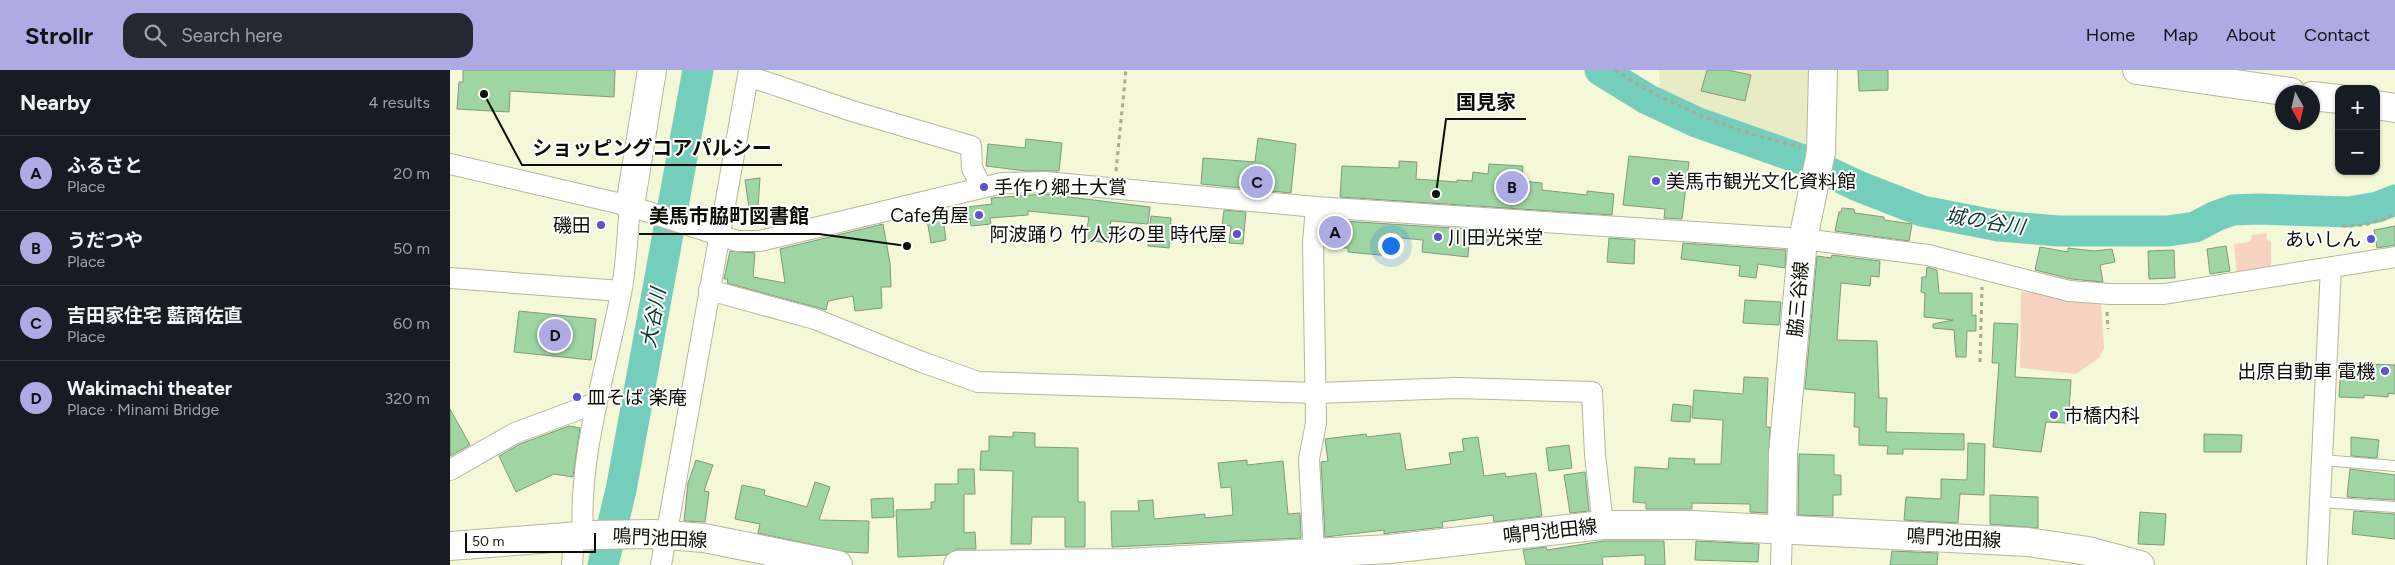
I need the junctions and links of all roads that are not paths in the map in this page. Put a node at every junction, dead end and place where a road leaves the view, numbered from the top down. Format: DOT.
graph roads {
  1 [pos="652,70"];
  2 [pos="1823,70"];
  3 [pos="2137,70"];
  4 [pos="748,73"];
  5 [pos="2275,90"];
  6 [pos="2320,97"];
  7 [pos="2335,99"];
  8 [pos="2380,106"];
  9 [pos="2395,108"];
  10 [pos="450,164"];
  11 [pos="982,188"];
  12 [pos="1316,207"];
  13 [pos="636,208"];
  14 [pos="716,234"];
  15 [pos="1803,239"];
  16 [pos="2395,257"];
  17 [pos="2331,266"];
  18 [pos="450,278"];
  19 [pos="709,290"];
  20 [pos="622,291"];
  21 [pos="1316,393"];
  22 [pos="596,403"];
  23 [pos="2322,460"];
  24 [pos="2395,466"];
  25 [pos="450,470"];
  26 [pos="2320,502"];
  27 [pos="2395,507"];
  28 [pos="1603,525"];
  29 [pos="1782,529"];
  30 [pos="659,534"];
  31 [pos="583,536"];
  32 [pos="450,546"];
  33 [pos="1314,553"];
  34 [pos="1126,564"];
  35 [pos="572,565"];
  36 [pos="661,565"];
  37 [pos="838,565"];
  38 [pos="958,565"];
  39 [pos="1781,565"];
  40 [pos="2140,565"];
  41 [pos="2317,565"];
  1 -- 13 [label="main road"];
  2 -- 15 [label="main road, 脇三谷線"];
  3 -- 5 [label="main road"];
  4 -- 11 [label="street"];
  4 -- 14 [label="street"];
  6 -- 7 [label="main road"];
  8 -- 9 [label="main road"];
  10 -- 13 [label="street"];
  11 -- 12 [label="street"];
  11 -- 14 [label="street"];
  12 -- 15 [label="street"];
  12 -- 21 [label="street"];
  13 -- 14 [label="street"];
  13 -- 20 [label="street"];
  14 -- 19 [label="street"];
  15 -- 17 [label="street"];
  15 -- 29 [label="main road, 脇三谷線"];
  16 -- 17 [label="street"];
  17 -- 23 [label="street"];
  18 -- 20 [label="street"];
  19 -- 21 [label="street"];
  19 -- 30 [label="street"];
  20 -- 22 [label="street"];
  21 -- 28 [label="street"];
  21 -- 33 [label="street"];
  22 -- 25 [label="street"];
  22 -- 31 [label="street"];
  23 -- 24 [label="lane"];
  23 -- 26 [label="street"];
  26 -- 27 [label="lane"];
  26 -- 41 [label="street"];
  28 -- 29 [label="main road, 鳴門池田線"];
  28 -- 33 [label="main road, 鳴門池田線"];
  29 -- 39 [label="street"];
  29 -- 40 [label="main road, 鳴門池田線"];
  30 -- 31 [label="main road, 鳴門池田線"];
  30 -- 36 [label="street"];
  30 -- 37 [label="main road, 鳴門池田線"];
  31 -- 32 [label="main road, 鳴門池田線"];
  31 -- 35 [label="street"];
  33 -- 34 [label="main road, 鳴門池田線"];
  34 -- 38 [label="main road, 鳴門池田線"];
}
